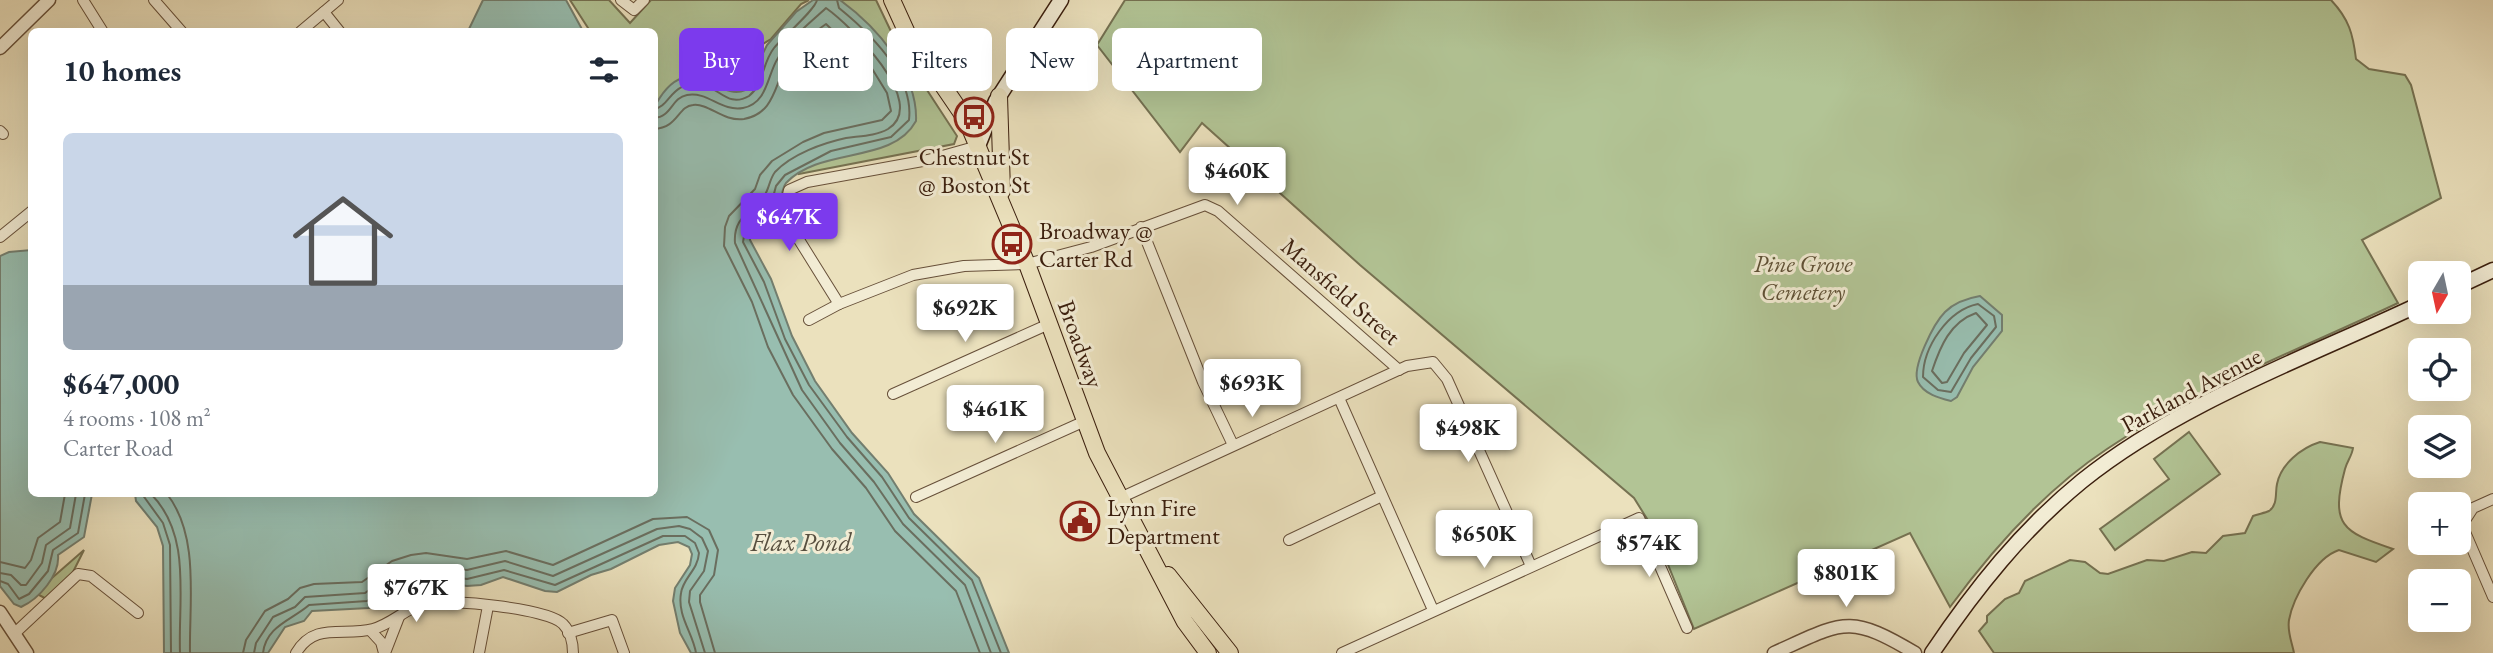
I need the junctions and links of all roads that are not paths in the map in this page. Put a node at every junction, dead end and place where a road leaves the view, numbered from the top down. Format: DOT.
graph roads {
  1 [pos="49,0"];
  2 [pos="83,0"];
  3 [pos="154,0"];
  4 [pos="338,0"];
  5 [pos="621,0"];
  6 [pos="644,0"];
  7 [pos="892,0"];
  8 [pos="1060,0"];
  9 [pos="324,12"];
  10 [pos="100,28"];
  11 [pos="178,28"];
  12 [pos="305,28"];
  13 [pos="337,28"];
  14 [pos="0,48"];
  15 [pos="999,96"];
  16 [pos="978,146"];
  17 [pos="1003,208"];
  18 [pos="28,214"];
  19 [pos="1142,226"];
  20 [pos="0,237"];
  21 [pos="1027,264"];
  22 [pos="2493,270"];
  23 [pos="2471,280"];
  24 [pos="839,304"];
  25 [pos="2408,310"];
  26 [pos="810,320"];
  27 [pos="1049,324"];
  28 [pos="1399,370"];
  29 [pos="893,394"];
  30 [pos="1339,398"];
  31 [pos="1085,421"];
  32 [pos="1233,445"];
  33 [pos="1382,496"];
  34 [pos="916,497"];
  35 [pos="1120,498"];
  36 [pos="2493,499"];
  37 [pos="1289,540"];
  38 [pos="1150,555"];
  39 [pos="1531,565"];
  40 [pos="2493,597"];
  41 [pos="488,606"];
  42 [pos="1433,610"];
  43 [pos="0,612"];
  44 [pos="138,613"];
  45 [pos="399,617"];
  46 [pos="1687,628"];
  47 [pos="370,630"];
  48 [pos="15,633"];
  49 [pos="568,633"];
  50 [pos="27,653"];
  51 [pos="296,653"];
  52 [pos="384,653"];
  53 [pos="479,653"];
  54 [pos="573,653"];
  55 [pos="624,653"];
  56 [pos="1208,653"];
  57 [pos="1230,653"];
  58 [pos="1342,653"];
  59 [pos="1774,653"];
  60 [pos="1915,653"];
  61 [pos="1932,653"];
  1 -- 14 [label="street"];
  2 -- 10 [label="street"];
  3 -- 11 [label="street"];
  4 -- 9 [label="street"];
  5 -- 6 [label="street"];
  7 -- 16 [label="main road, Broadway"];
  8 -- 15 [label="main road"];
  9 -- 12 [label="street"];
  9 -- 13 [label="street"];
  15 -- 16 [label="main road"];
  15 -- 17 [label="main road"];
  16 -- 17 [label="main road, Broadway"];
  16 -- 24 [label="street"];
  17 -- 21 [label="main road, Broadway"];
  18 -- 20 [label="street"];
  19 -- 21 [label="street, Mansfield Street"];
  19 -- 28 [label="street, Mansfield Street"];
  19 -- 32 [label="street"];
  21 -- 24 [label="street, Mansfield Street"];
  21 -- 27 [label="main road, Broadway"];
  22 -- 23 [label="main road"];
  24 -- 26 [label="street, Mansfield Street"];
  25 -- 61 [label="main road, Parkland Avenue"];
  27 -- 29 [label="street"];
  27 -- 31 [label="main road, Broadway"];
  28 -- 30 [label="street"];
  28 -- 39 [label="street"];
  30 -- 32 [label="street"];
  30 -- 33 [label="street"];
  31 -- 34 [label="street"];
  31 -- 35 [label="main road, Broadway"];
  32 -- 35 [label="street"];
  33 -- 37 [label="street"];
  33 -- 42 [label="street"];
  35 -- 38 [label="main road, Broadway"];
  36 -- 40 [label="street"];
  38 -- 56 [label="main road, Broadway"];
  38 -- 57 [label="main road, Broadway"];
  39 -- 42 [label="street"];
  39 -- 46 [label="street"];
  41 -- 45 [label="street"];
  41 -- 49 [label="street"];
  41 -- 53 [label="street"];
  42 -- 58 [label="street"];
  43 -- 48 [label="street"];
  44 -- 48 [label="street"];
  45 -- 47 [label="street"];
  45 -- 52 [label="street"];
  47 -- 51 [label="street"];
  47 -- 52 [label="street"];
  48 -- 50 [label="street"];
  49 -- 54 [label="street"];
  49 -- 55 [label="street"];
  59 -- 60 [label="street"];
}
